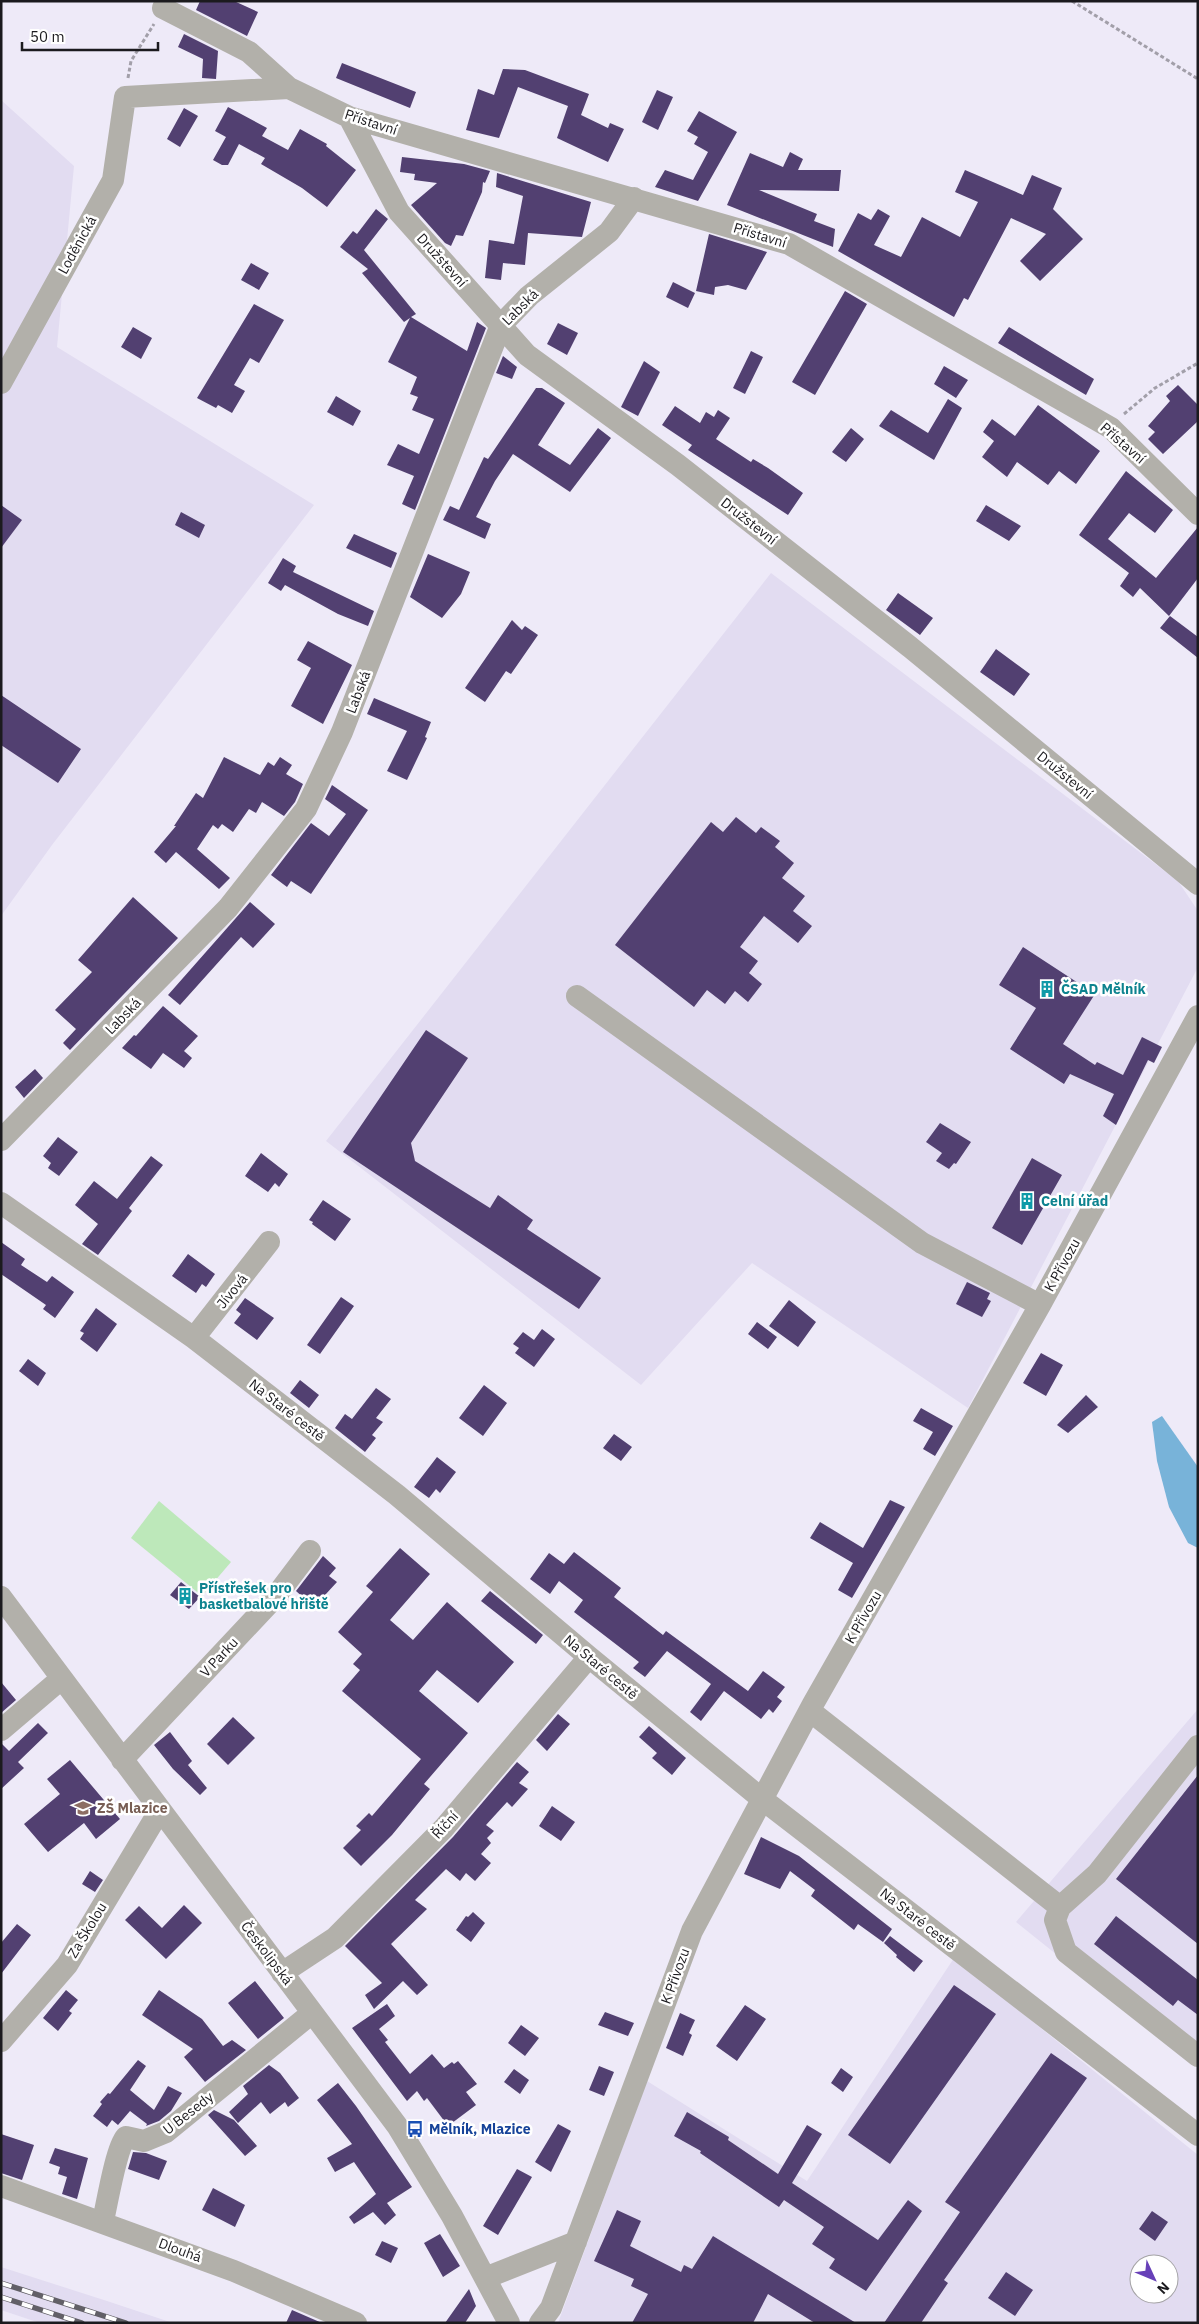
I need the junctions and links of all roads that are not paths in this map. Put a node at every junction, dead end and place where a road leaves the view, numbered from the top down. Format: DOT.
graph roads {
  1 [pos="162,8"];
  2 [pos="290,88"];
  3 [pos="125,97"];
  4 [pos="349,117"];
  5 [pos="634,198"];
  6 [pos="501,325"];
  7 [pos="1,383"];
  8 [pos="1198,514"];
  9 [pos="1198,884"];
  10 [pos="577,996"];
  11 [pos="1198,1016"];
  12 [pos="1,1140"];
  13 [pos="1,1203"];
  14 [pos="269,1242"];
  15 [pos="1040,1306"];
  16 [pos="194,1338"];
  17 [pos="310,1551"];
  18 [pos="1,1597"];
  19 [pos="589,1658"];
  20 [pos="61,1679"];
  21 [pos="810,1711"];
  22 [pos="1,1730"];
  23 [pos="1198,1746"];
  24 [pos="122,1760"];
  25 [pos="762,1799"];
  26 [pos="160,1810"];
  27 [pos="1060,1907"];
  28 [pos="282,1973"];
  29 [pos="312,2013"];
  30 [pos="1,2041"];
  31 [pos="1198,2056"];
  32 [pos="1198,2135"];
  33 [pos="1,2186"];
  34 [pos="103,2221"];
  35 [pos="576,2242"];
  36 [pos="485,2278"];
  37 [pos="356,2323"];
  38 [pos="509,2323"];
  39 [pos="540,2323"];
  1 -- 2 [label="street, Přístavní"];
  2 -- 3 [label="street, Přístavní"];
  2 -- 4 [label="street, Přístavní"];
  3 -- 7 [label="street, Loděnická"];
  4 -- 5 [label="street, Přístavní"];
  4 -- 6 [label="street, Družstevní"];
  5 -- 6 [label="street, Labská"];
  5 -- 8 [label="street, Přístavní"];
  6 -- 9 [label="street, Družstevní"];
  6 -- 12 [label="street, Labská"];
  10 -- 15 [label="street"];
  11 -- 15 [label="street, K Přívozu"];
  13 -- 16 [label="street, Na Staré cestě"];
  14 -- 16 [label="street, Jívová"];
  15 -- 21 [label="street, K Přívozu"];
  16 -- 19 [label="street, Na Staré cestě"];
  17 -- 24 [label="street, V Parku"];
  18 -- 20 [label="street, Českolipská"];
  19 -- 25 [label="street, Na Staré cestě"];
  19 -- 28 [label="street, Říční"];
  20 -- 22 [label="street"];
  20 -- 24 [label="street, Českolipská"];
  21 -- 25 [label="street, K Přívozu"];
  21 -- 27 [label="street"];
  23 -- 27 [label="street"];
  24 -- 26 [label="street, Českolipská"];
  25 -- 32 [label="street, Na Staré cestě"];
  25 -- 35 [label="street, K Přívozu"];
  26 -- 28 [label="street, Českolipská"];
  26 -- 30 [label="street, Za Školou"];
  27 -- 31 [label="street"];
  28 -- 29 [label="street, Českolipská"];
  29 -- 34 [label="street, U Besedy"];
  29 -- 36 [label="street, Českolipská"];
  33 -- 34 [label="street, Dlouhá"];
  34 -- 37 [label="street, Dlouhá"];
  35 -- 36 [label="street"];
  35 -- 39 [label="street, K Přívozu"];
  36 -- 38 [label="street, Českolipská"];
}
